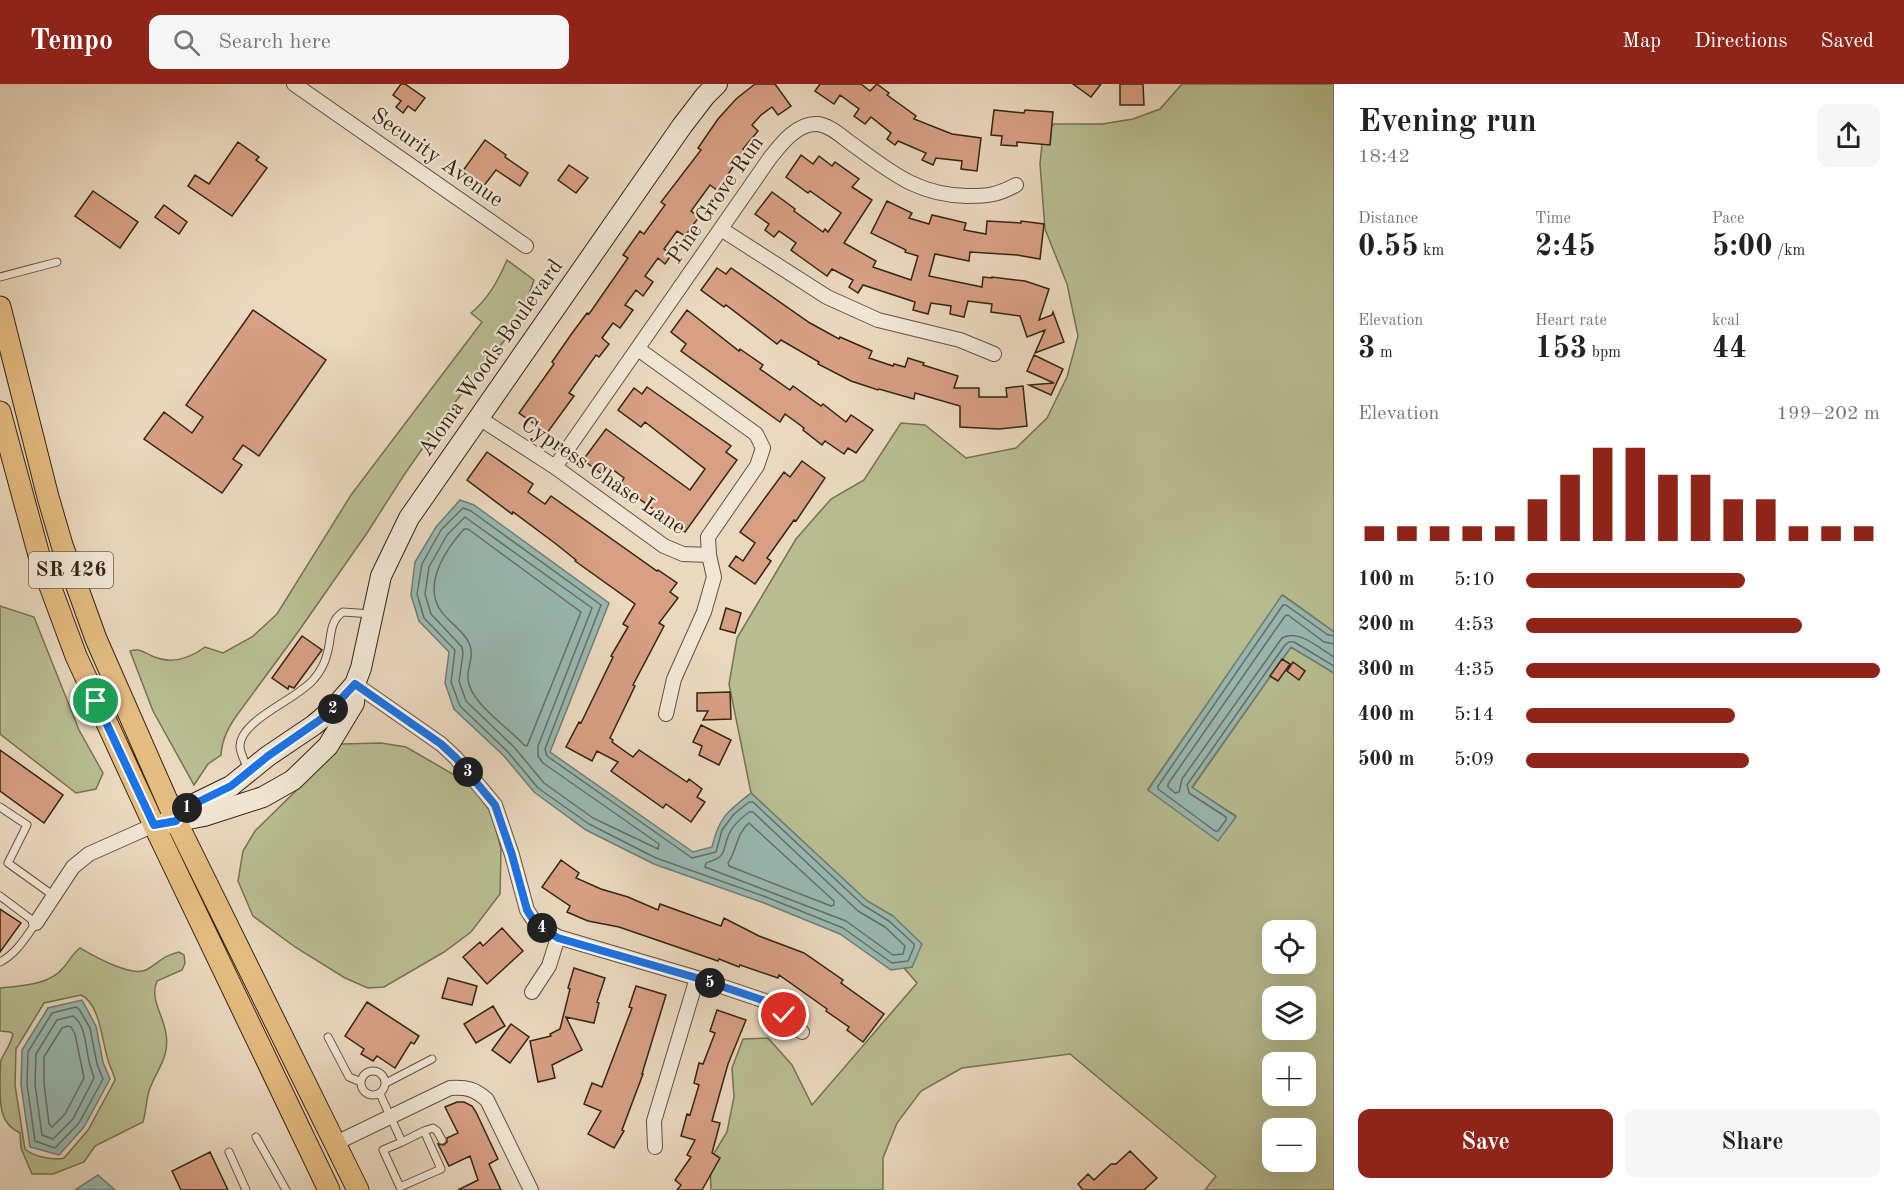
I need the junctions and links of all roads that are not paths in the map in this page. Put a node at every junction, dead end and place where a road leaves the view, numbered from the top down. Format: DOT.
graph roads {
  1 [pos="294,84"];
  2 [pos="717,84"];
  3 [pos="1016,186"];
  4 [pos="721,229"];
  5 [pos="526,246"];
  6 [pos="57,262"];
  7 [pos="0,277"];
  8 [pos="0,308"];
  9 [pos="638,349"];
  10 [pos="994,354"];
  11 [pos="0,412"];
  12 [pos="479,418"];
  13 [pos="555,467"];
  14 [pos="709,555"];
  15 [pos="372,614"];
  16 [pos="355,684"];
  17 [pos="666,714"];
  18 [pos="249,772"];
  19 [pos="0,807"];
  20 [pos="176,821"];
  21 [pos="154,825"];
  22 [pos="0,896"];
  23 [pos="54,896"];
  24 [pos="36,923"];
  25 [pos="558,938"];
  26 [pos="0,963"];
  27 [pos="697,978"];
  28 [pos="532,992"];
  29 [pos="802,1032"];
  30 [pos="328,1037"];
  31 [pos="432,1059"];
  32 [pos="362,1082"];
  33 [pos="386,1083"];
  34 [pos="380,1094"];
  35 [pos="391,1116"];
  36 [pos="424,1131"];
  37 [pos="256,1137"];
  38 [pos="442,1140"];
  39 [pos="402,1142"];
  40 [pos="336,1143"];
  41 [pos="655,1147"];
  42 [pos="229,1152"];
  43 [pos="447,1162"];
  44 [pos="441,1169"];
  45 [pos="246,1190"];
  46 [pos="286,1190"];
  47 [pos="329,1190"];
  48 [pos="358,1190"];
  49 [pos="531,1190"];
  1 -- 5 [label="street, Security Avenue"];
  2 -- 12 [label="street, Aloma Woods Boulevard"];
  3 -- 4 [label="street, Pine Grove Run"];
  4 -- 9 [label="street, Pine Grove Run"];
  4 -- 10 [label="street"];
  6 -- 7 [label="lane"];
  8 -- 20 [label="main road, SR 426"];
  9 -- 13 [label="street, Pine Grove Run"];
  9 -- 14 [label="street"];
  11 -- 21 [label="main road, SR 426"];
  12 -- 13 [label="street, Cypress Chase Lane"];
  12 -- 15 [label="street, Aloma Woods Boulevard"];
  13 -- 14 [label="street, Cypress Chase Lane"];
  14 -- 17 [label="street"];
  15 -- 16 [label="street, Aloma Woods Boulevard"];
  15 -- 18 [label="lane"];
  16 -- 18 [label="street, Aloma Woods Boulevard"];
  16 -- 20 [label="street, Aloma Woods Boulevard"];
  16 -- 25 [label="street"];
  18 -- 20 [label="street, Aloma Woods Boulevard"];
  19 -- 23 [label="lane"];
  20 -- 21 [label="street, Aloma Woods Boulevard"];
  20 -- 40 [label="main road, SR 426"];
  21 -- 23 [label="street"];
  21 -- 47 [label="main road, SR 426"];
  22 -- 24 [label="lane"];
  23 -- 24 [label="street"];
  24 -- 26 [label="lane"];
  25 -- 27 [label="street"];
  25 -- 28 [label="street"];
  27 -- 29 [label="street"];
  27 -- 41 [label="street"];
  30 -- 32 [label="lane"];
  31 -- 33 [label="lane"];
  32 -- 33 [label="lane"];
  32 -- 34 [label="lane"];
  33 -- 34 [label="lane"];
  34 -- 35 [label="lane"];
  35 -- 39 [label="lane"];
  35 -- 40 [label="street"];
  35 -- 49 [label="street"];
  36 -- 38 [label="lane"];
  36 -- 39 [label="lane"];
  36 -- 44 [label="lane"];
  37 -- 46 [label="lane"];
  39 -- 44 [label="lane"];
  40 -- 48 [label="main road, SR 426"];
  42 -- 45 [label="lane"];
  43 -- 44 [label="lane"];
}
